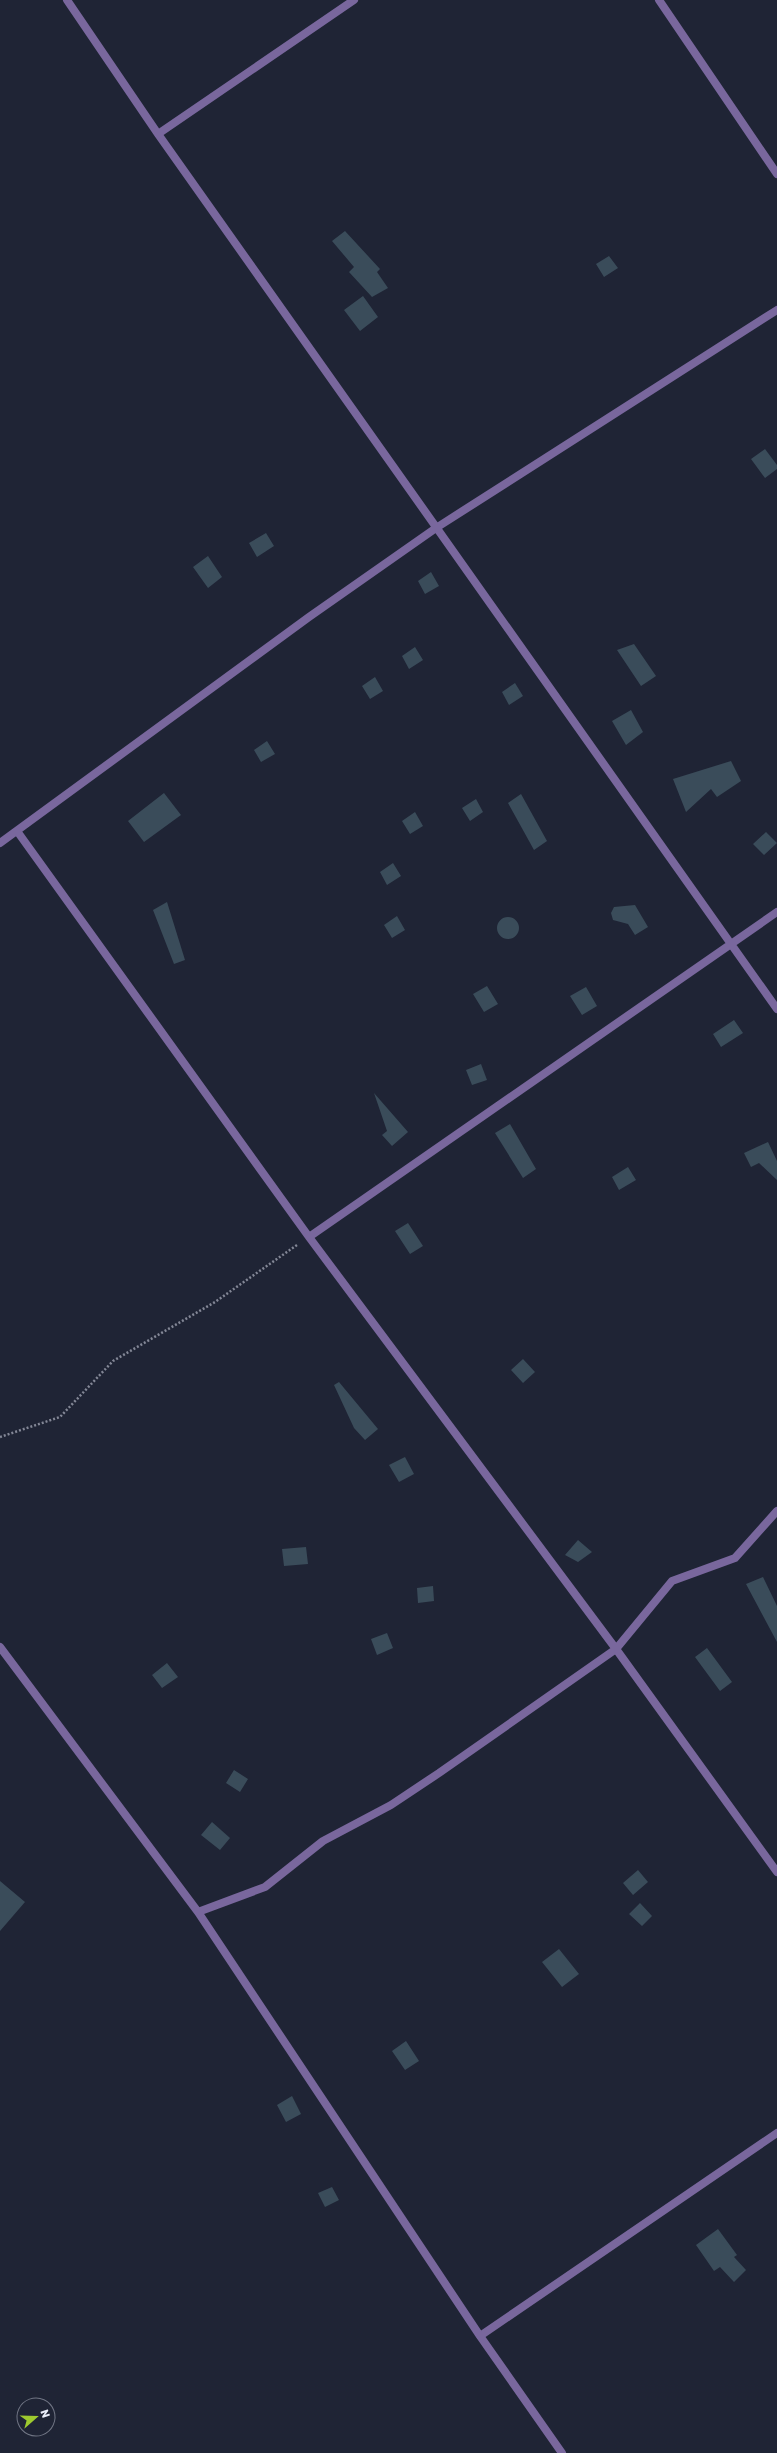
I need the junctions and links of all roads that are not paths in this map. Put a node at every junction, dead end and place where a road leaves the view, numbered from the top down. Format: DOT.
graph roads {
  1 [pos="67,0"];
  2 [pos="354,0"];
  3 [pos="659,0"];
  4 [pos="158,134"];
  5 [pos="777,174"];
  6 [pos="777,310"];
  7 [pos="436,528"];
  8 [pos="18,831"];
  9 [pos="0,843"];
  10 [pos="777,912"];
  11 [pos="731,944"];
  12 [pos="777,1009"];
  13 [pos="309,1237"];
  14 [pos="777,1511"];
  15 [pos="0,1647"];
  16 [pos="616,1649"];
  17 [pos="777,1872"];
  18 [pos="198,1912"];
  19 [pos="777,2133"];
  20 [pos="480,2336"];
  21 [pos="562,2453"];
  1 -- 4 [label="street"];
  2 -- 4 [label="street"];
  3 -- 5 [label="street"];
  4 -- 7 [label="street"];
  6 -- 7 [label="street"];
  7 -- 8 [label="street"];
  7 -- 11 [label="street"];
  8 -- 9 [label="street"];
  8 -- 13 [label="street"];
  10 -- 11 [label="street"];
  11 -- 12 [label="street"];
  11 -- 13 [label="street"];
  13 -- 16 [label="street"];
  14 -- 16 [label="street"];
  15 -- 18 [label="street"];
  16 -- 17 [label="street"];
  16 -- 18 [label="street"];
  18 -- 20 [label="street"];
  19 -- 20 [label="street"];
  20 -- 21 [label="street"];
}
